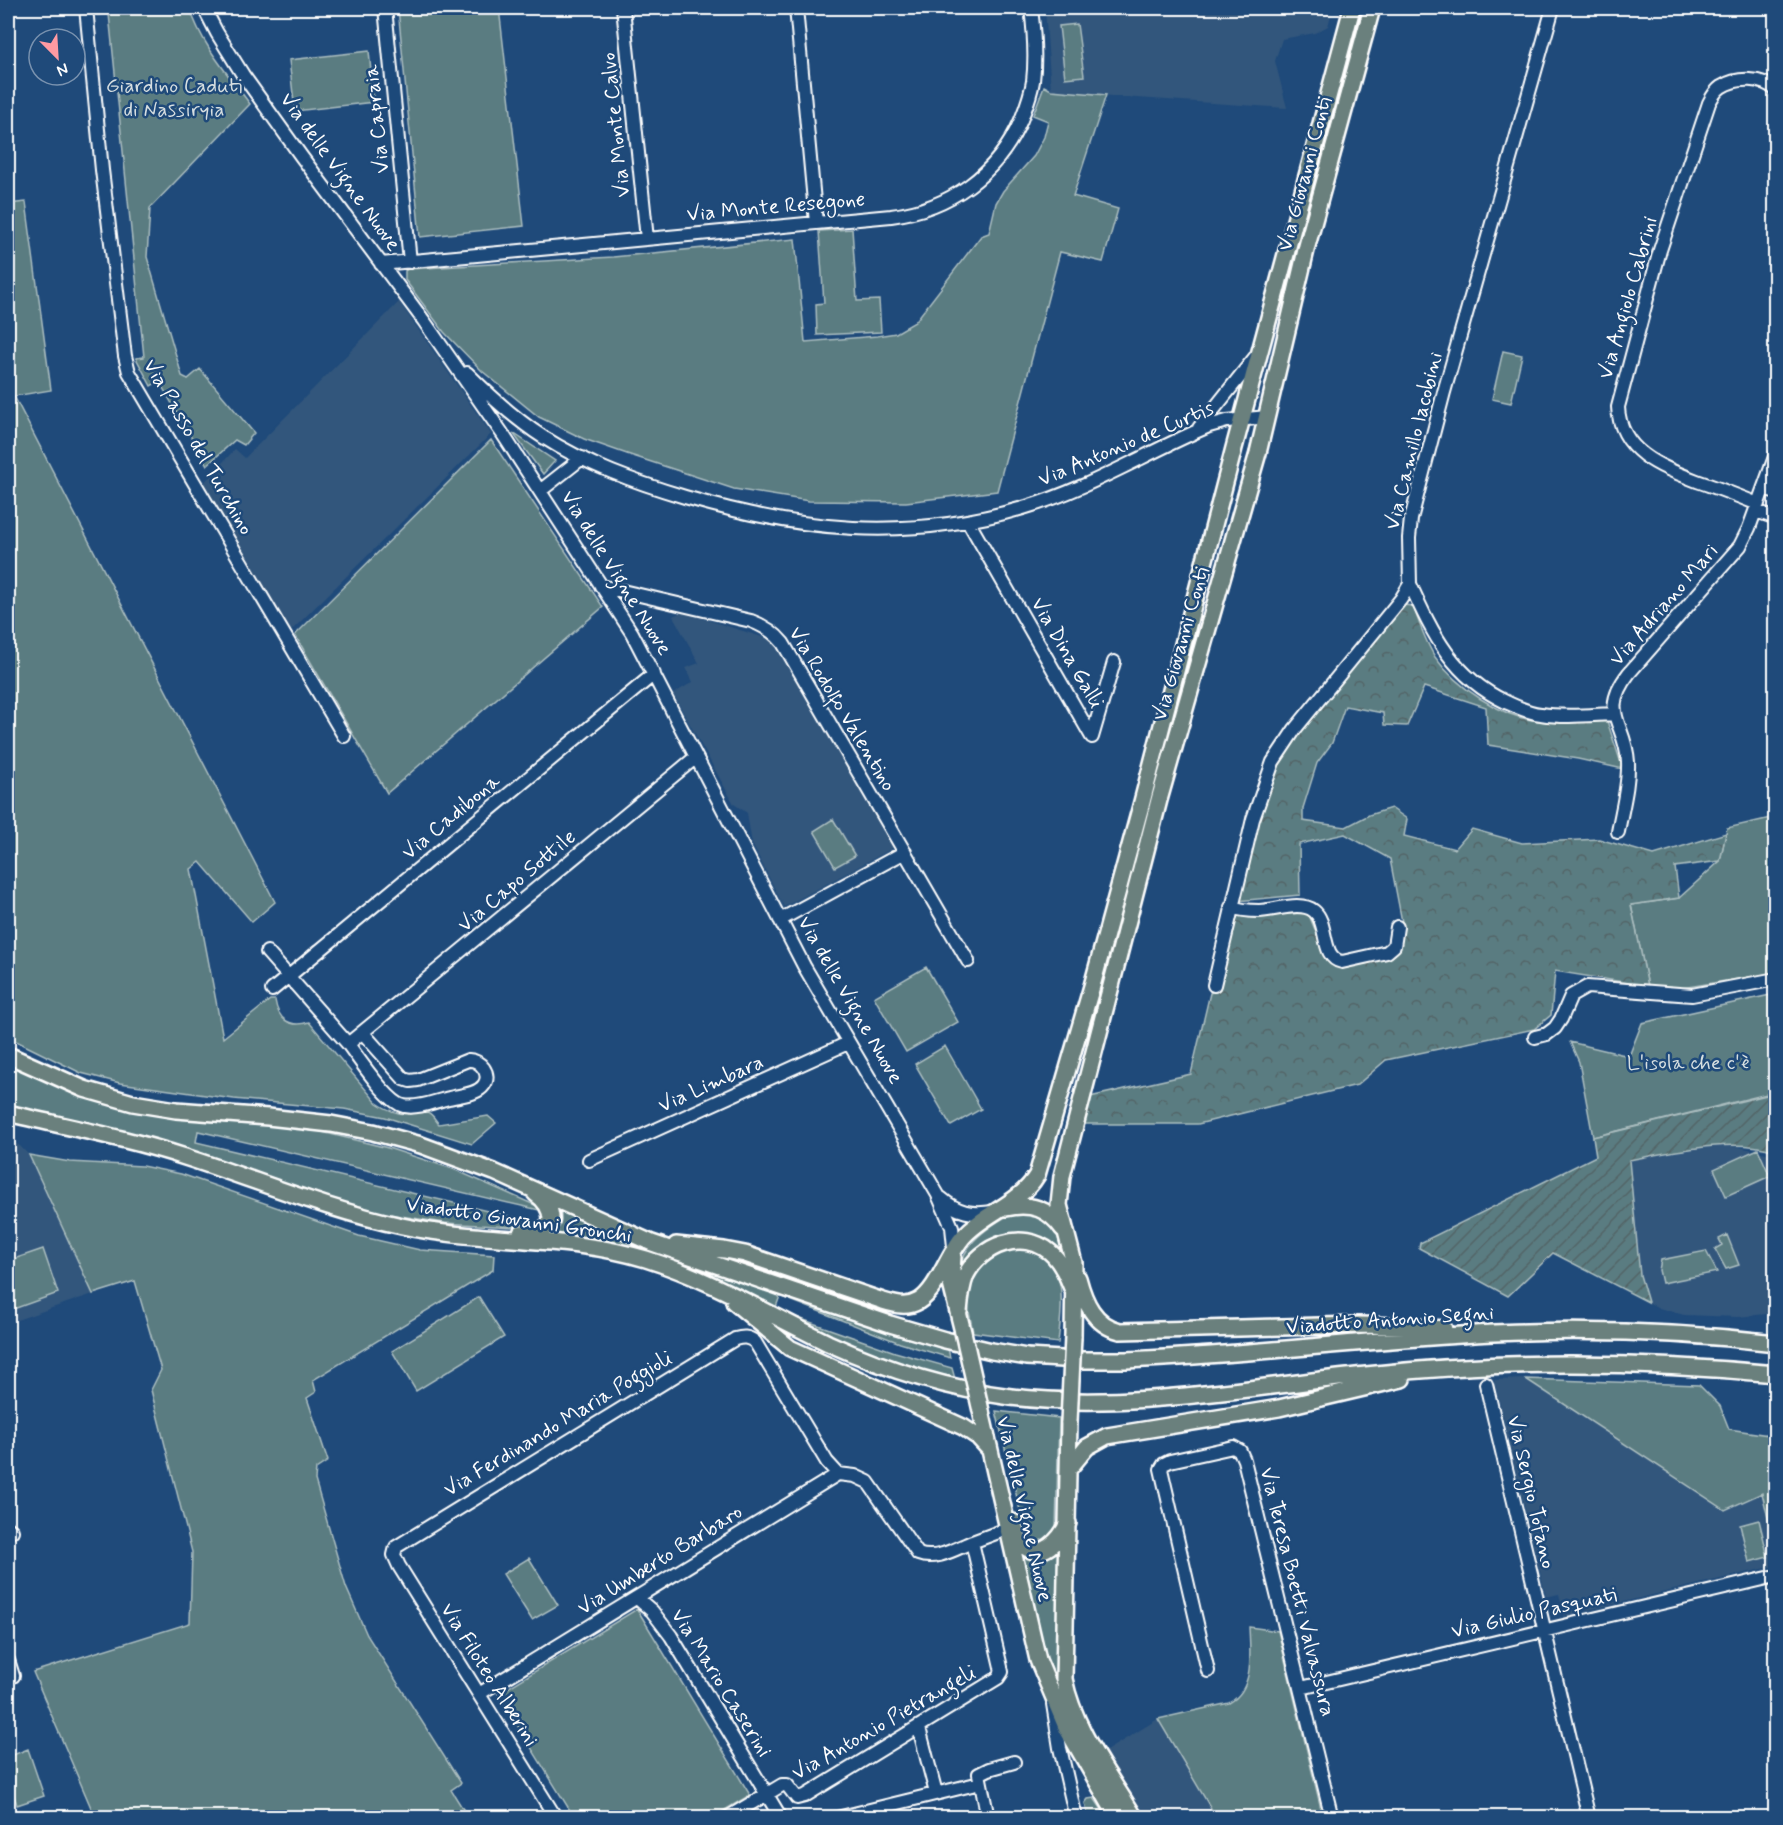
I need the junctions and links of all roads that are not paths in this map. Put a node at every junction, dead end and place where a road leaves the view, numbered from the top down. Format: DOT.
graph roads {
  1 [pos="87,8"];
  2 [pos="204,8"];
  3 [pos="385,8"];
  4 [pos="622,8"];
  5 [pos="796,8"];
  6 [pos="1031,8"];
  7 [pos="1352,8"];
  8 [pos="1372,8"];
  9 [pos="1553,8"];
  10 [pos="1776,90"];
  11 [pos="816,223"];
  12 [pos="647,239"];
  13 [pos="410,262"];
  14 [pos="381,264"];
  15 [pos="1260,351"];
  16 [pos="448,355"];
  17 [pos="1267,417"];
  18 [pos="1242,419"];
  19 [pos="1197,431"];
  20 [pos="1776,454"];
  21 [pos="582,458"];
  22 [pos="1770,490"];
  23 [pos="540,491"];
  24 [pos="1757,507"];
  25 [pos="1776,518"];
  26 [pos="968,521"];
  27 [pos="1410,584"];
  28 [pos="601,586"];
  29 [pos="1114,662"];
  30 [pos="654,674"];
  31 [pos="1614,714"];
  32 [pos="344,736"];
  33 [pos="696,757"];
  34 [pos="1618,832"];
  35 [pos="905,852"];
  36 [pos="1231,907"];
  37 [pos="780,920"];
  38 [pos="1397,927"];
  39 [pos="267,952"];
  40 [pos="968,961"];
  41 [pos="288,976"];
  42 [pos="1776,979"];
  43 [pos="1214,985"];
  44 [pos="272,990"];
  45 [pos="363,1033"];
  46 [pos="1535,1037"];
  47 [pos="848,1043"];
  48 [pos="348,1044"];
  49 [pos="8,1055"];
  50 [pos="8,1113"];
  51 [pos="589,1160"];
  52 [pos="494,1172"];
  53 [pos="938,1195"];
  54 [pos="995,1211"];
  55 [pos="468,1236"];
  56 [pos="1068,1237"];
  57 [pos="652,1243"];
  58 [pos="954,1247"];
  59 [pos="1074,1263"];
  60 [pos="718,1288"];
  61 [pos="1074,1294"];
  62 [pos="959,1312"];
  63 [pos="1492,1333"];
  64 [pos="1776,1343"];
  65 [pos="1007,1354"];
  66 [pos="1451,1367"];
  67 [pos="1776,1374"];
  68 [pos="1486,1384"];
  69 [pos="990,1450"];
  70 [pos="1068,1470"];
  71 [pos="838,1474"];
  72 [pos="998,1481"];
  73 [pos="1068,1523"];
  74 [pos="1007,1530"];
  75 [pos="972,1542"];
  76 [pos="394,1551"];
  77 [pos="1776,1576"];
  78 [pos="637,1598"];
  79 [pos="1544,1630"];
  80 [pos="8,1660"];
  81 [pos="1208,1671"];
  82 [pos="13,1676"];
  83 [pos="1301,1688"];
  84 [pos="479,1694"];
  85 [pos="1051,1694"];
  86 [pos="918,1728"];
  87 [pos="1014,1762"];
  88 [pos="980,1783"];
  89 [pos="767,1793"];
  90 [pos="936,1793"];
  91 [pos="556,1818"];
  92 [pos="727,1818"];
  93 [pos="781,1818"];
  94 [pos="837,1818"];
  95 [pos="988,1818"];
  96 [pos="1076,1818"];
  97 [pos="1118,1818"];
  98 [pos="1135,1818"];
  99 [pos="1332,1818"];
  100 [pos="1589,1818"];
  1 -- 32 [label="street, Via Passo del Turchino"];
  2 -- 14 [label="street, Via delle Vigne Nuove"];
  3 -- 13 [label="street, Via Capraia"];
  4 -- 12 [label="street, Via Monte Calvo"];
  5 -- 11 [label="street"];
  6 -- 11 [label="street, Via Monte Resegone"];
  7 -- 15 [label="main road, Via Giovanni Conti"];
  8 -- 17 [label="main road, Via Giovanni Conti"];
  9 -- 27 [label="street, Via Camillo Iacobini"];
  10 -- 24 [label="street, Via Angiolo Cabrini"];
  11 -- 12 [label="street, Via Monte Resegone"];
  12 -- 13 [label="street, Via Monte Resegone"];
  13 -- 14 [label="street, Via Monte Resegone"];
  14 -- 16 [label="street, Via delle Vigne Nuove"];
  15 -- 18 [label="main road, Via Giovanni Conti"];
  15 -- 19 [label="street"];
  16 -- 21 [label="street, Via Antonio de Curtis"];
  16 -- 23 [label="street, Via delle Vigne Nuove"];
  17 -- 18 [label="street, Via Antonio de Curtis"];
  17 -- 56 [label="main road, Via Giovanni Conti"];
  18 -- 19 [label="street, Via Antonio de Curtis"];
  18 -- 54 [label="main road, Via Giovanni Conti"];
  19 -- 26 [label="street, Via Antonio de Curtis"];
  20 -- 22 [label="street, Via Adriano Mari"];
  21 -- 23 [label="street"];
  21 -- 26 [label="street, Via Antonio de Curtis"];
  22 -- 24 [label="street, Via Adriano Mari"];
  23 -- 28 [label="street, Via delle Vigne Nuove"];
  24 -- 25 [label="street, Via Angiolo Cabrini"];
  24 -- 31 [label="street, Via Adriano Mari"];
  26 -- 29 [label="street, Via Dina Galli"];
  27 -- 31 [label="street"];
  27 -- 36 [label="street"];
  28 -- 30 [label="street, Via delle Vigne Nuove"];
  28 -- 35 [label="street, Via Rodolfo Valentino"];
  30 -- 33 [label="street, Via delle Vigne Nuove"];
  30 -- 41 [label="street, Via Cadibona"];
  31 -- 34 [label="street"];
  33 -- 37 [label="street, Via delle Vigne Nuove"];
  33 -- 45 [label="street, Via Capo Sottile"];
  35 -- 37 [label="street"];
  35 -- 40 [label="street, Via Rodolfo Valentino"];
  36 -- 38 [label="street"];
  36 -- 43 [label="street"];
  37 -- 47 [label="street, Via delle Vigne Nuove"];
  39 -- 41 [label="street"];
  41 -- 44 [label="street, Via Cadibona"];
  41 -- 48 [label="street"];
  42 -- 46 [label="street"];
  45 -- 48 [label="street, Via Capo Sottile"];
  45 -- 48 [label="street"];
  47 -- 51 [label="street, Via Limbara"];
  47 -- 53 [label="street, Via delle Vigne Nuove"];
  49 -- 52 [label="main road, Viadotto Giovanni Gronchi"];
  50 -- 55 [label="main road, Viadotto Giovanni Gronchi"];
  52 -- 55 [label="main road"];
  52 -- 57 [label="main road, Viadotto Giovanni Gronchi"];
  53 -- 54 [label="street, Via delle Vigne Nuove"];
  53 -- 58 [label="street, Via delle Vigne Nuove"];
  54 -- 56 [label="main road"];
  54 -- 58 [label="main road, Via Giovanni Conti"];
  55 -- 60 [label="main road, Viadotto Giovanni Gronchi"];
  56 -- 59 [label="main road, Via Giovanni Conti"];
  57 -- 58 [label="main road, Via Giovanni Conti"];
  57 -- 65 [label="main road, Viadotto Giovanni Gronchi"];
  58 -- 62 [label="main road, Via delle Vigne Nuove"];
  59 -- 61 [label="main road, Via Giovanni Conti"];
  59 -- 63 [label="main road"];
  60 -- 66 [label="main road, Viadotto Giovanni Gronchi"];
  60 -- 69 [label="main road"];
  61 -- 62 [label="main road"];
  61 -- 70 [label="main road, Via delle Vigne Nuove, bridge"];
  62 -- 69 [label="main road, Via delle Vigne Nuove, bridge"];
  63 -- 64 [label="main road, Viadotto Antonio Segni"];
  63 -- 65 [label="main road, Viadotto Antonio Segni"];
  66 -- 67 [label="main road"];
  66 -- 70 [label="main road"];
  68 -- 79 [label="street, Via Sergio Tofano"];
  69 -- 72 [label="main road, Via delle Vigne Nuove"];
  70 -- 73 [label="main road, Via delle Vigne Nuove"];
  71 -- 75 [label="street"];
  71 -- 76 [label="street, Via Ferdinando Maria Poggioli"];
  71 -- 78 [label="street, Via Umberto Barbaro"];
  72 -- 73 [label="main road"];
  72 -- 74 [label="main road, Via delle Vigne Nuove"];
  73 -- 98 [label="main road, Via delle Vigne Nuove"];
  74 -- 75 [label="street"];
  74 -- 85 [label="main road, Via delle Vigne Nuove"];
  75 -- 86 [label="street, Via Antonio Pietrangeli"];
  76 -- 84 [label="street, Via Filoteo Alberini"];
  77 -- 79 [label="street, Via Giulio Pasquati"];
  78 -- 84 [label="street, Via Umberto Barbaro"];
  78 -- 89 [label="street, Via Mario Caserini"];
  79 -- 83 [label="street, Via Giulio Pasquati"];
  79 -- 100 [label="street, Via Sergio Tofano"];
  80 -- 82 [label="street"];
  81 -- 83 [label="street, Via Teresa Boetti Valvassura"];
  83 -- 99 [label="street, Via Teresa Boetti Valvassura"];
  84 -- 91 [label="street, Via Filoteo Alberini"];
  85 -- 96 [label="street"];
  85 -- 97 [label="main road, Via delle Vigne Nuove"];
  86 -- 89 [label="street, Via Antonio Pietrangeli"];
  86 -- 90 [label="street"];
  87 -- 88 [label="street"];
  88 -- 90 [label="street"];
  88 -- 95 [label="street"];
  89 -- 92 [label="street"];
  89 -- 93 [label="street, Via Mario Caserini"];
  90 -- 94 [label="street"];
}
